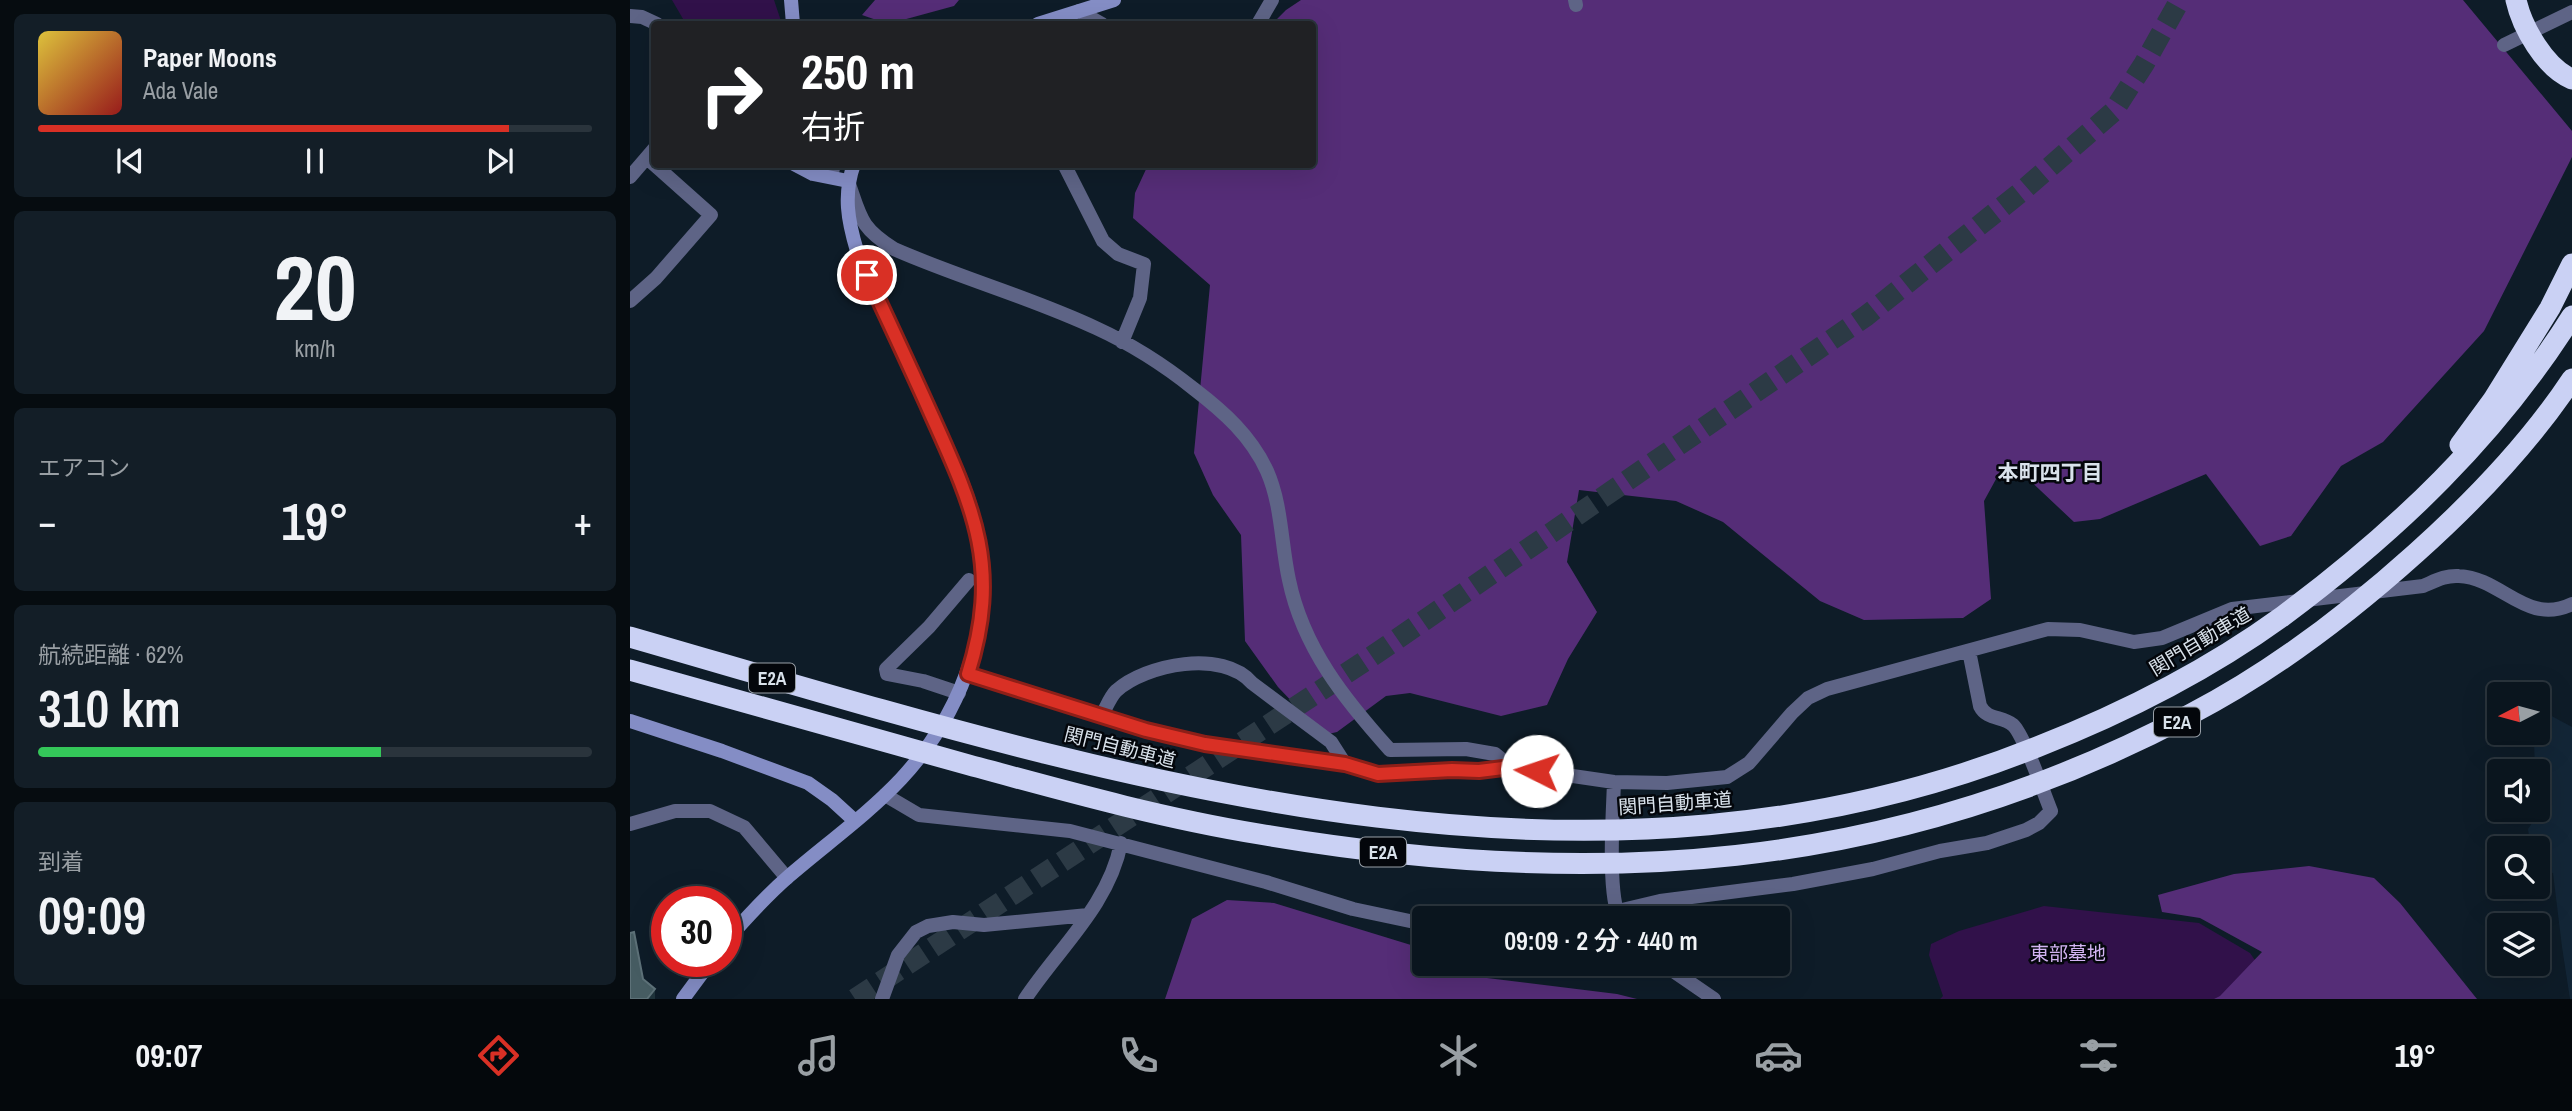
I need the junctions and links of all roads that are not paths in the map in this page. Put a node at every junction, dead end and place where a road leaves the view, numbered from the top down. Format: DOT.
graph roads {
  1 [pos="791,0"];
  2 [pos="1114,0"];
  3 [pos="1272,0"];
  4 [pos="2516,0"];
  5 [pos="1079,11"];
  6 [pos="2572,12"];
  7 [pos="630,16"];
  8 [pos="651,21"];
  9 [pos="793,21"];
  10 [pos="1047,21"];
  11 [pos="1097,21"];
  12 [pos="1260,21"];
  13 [pos="2504,46"];
  14 [pos="2572,79"];
  15 [pos="651,153"];
  16 [pos="666,168"];
  17 [pos="802,168"];
  18 [pos="853,168"];
  19 [pos="1066,168"];
  20 [pos="833,171"];
  21 [pos="630,177"];
  22 [pos="848,181"];
  23 [pos="2572,264"];
  24 [pos="630,301"];
  25 [pos="2572,316"];
  26 [pos="1122,342"];
  27 [pos="2572,379"];
  28 [pos="2365,551"];
  29 [pos="969,580"];
  30 [pos="2572,604"];
  31 [pos="630,637"];
  32 [pos="1969,651"];
  33 [pos="630,670"];
  34 [pos="968,674"];
  35 [pos="958,693"];
  36 [pos="1102,715"];
  37 [pos="630,721"];
  38 [pos="1345,764"];
  39 [pos="1511,767"];
  40 [pos="1614,782"];
  41 [pos="885,795"];
  42 [pos="855,821"];
  43 [pos="630,824"];
  44 [pos="1121,843"];
  45 [pos="786,878"];
  46 [pos="1616,906"];
  47 [pos="1645,906"];
  48 [pos="1088,915"];
  49 [pos="1412,921"];
  50 [pos="742,924"];
  51 [pos="1680,976"];
  52 [pos="699,977"];
  53 [pos="683,999"];
  54 [pos="882,999"];
  55 [pos="1025,999"];
  56 [pos="1714,999"];
  1 -- 9 [label="street"];
  2 -- 5 [label="street"];
  3 -- 12 [label="street"];
  4 -- 14 [label="highway"];
  5 -- 10 [label="street"];
  5 -- 11 [label="street"];
  6 -- 13 [label="street"];
  7 -- 8 [label="street"];
  15 -- 21 [label="street"];
  16 -- 24 [label="street"];
  17 -- 20 [label="street"];
  18 -- 22 [label="street"];
  19 -- 26 [label="street"];
  20 -- 22 [label="street"];
  22 -- 26 [label="street"];
  22 -- 34 [label="street"];
  23 -- 28 [label="highway"];
  25 -- 28 [label="highway, 関門自動車道 / E2A"];
  26 -- 39 [label="street"];
  27 -- 33 [label="highway, E2A"];
  28 -- 31 [label="highway, 関門自動車道 / E2A"];
  29 -- 35 [label="street"];
  30 -- 32 [label="street"];
  32 -- 40 [label="street"];
  32 -- 47 [label="street"];
  34 -- 35 [label="street"];
  34 -- 36 [label="street"];
  35 -- 41 [label="street"];
  36 -- 38 [label="street"];
  36 -- 38 [label="street"];
  37 -- 42 [label="street"];
  38 -- 39 [label="street"];
  39 -- 40 [label="street"];
  40 -- 46 [label="street"];
  41 -- 42 [label="street"];
  41 -- 44 [label="street"];
  42 -- 45 [label="street"];
  43 -- 45 [label="street"];
  44 -- 48 [label="street"];
  44 -- 49 [label="street"];
  45 -- 50 [label="street"];
  48 -- 54 [label="street"];
  48 -- 55 [label="street"];
  51 -- 56 [label="street"];
  52 -- 53 [label="street"];
}
